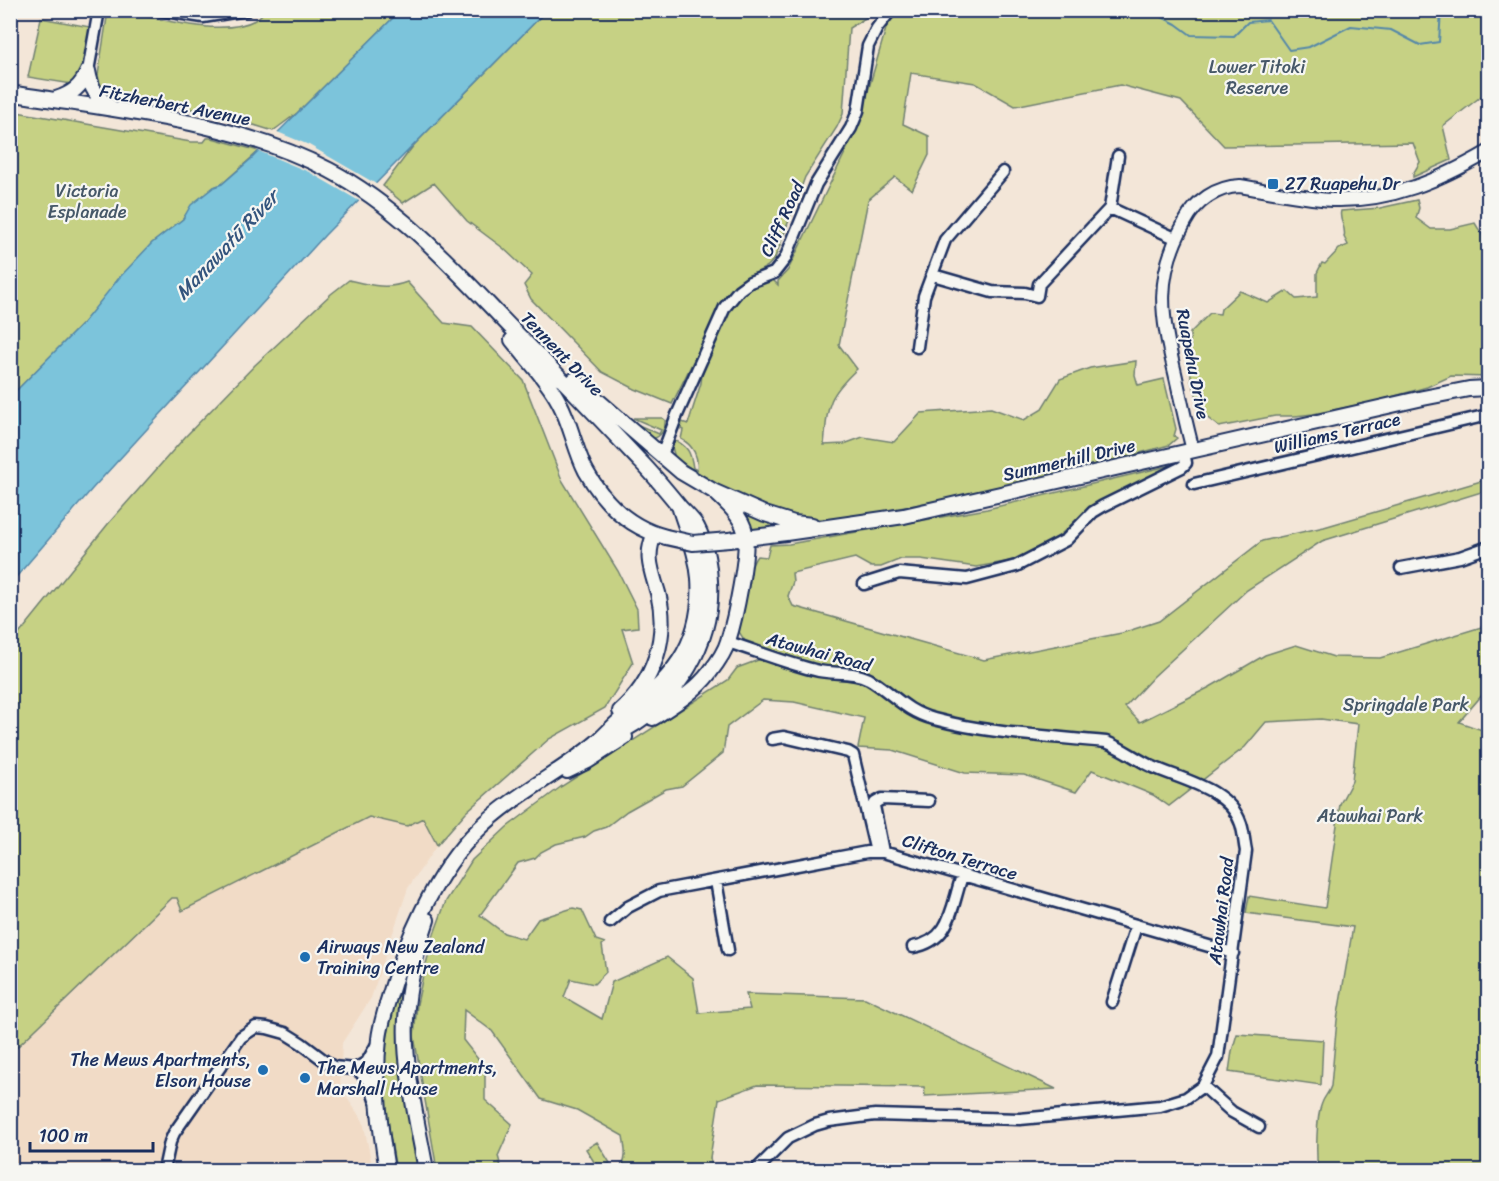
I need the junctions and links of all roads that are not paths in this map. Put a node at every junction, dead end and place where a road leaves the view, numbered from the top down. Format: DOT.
graph roads {
  1 [pos="99,10"];
  2 [pos="159,10"];
  3 [pos="246,10"];
  4 [pos="891,10"];
  5 [pos="88,71"];
  6 [pos="10,93"];
  7 [pos="54,100"];
  8 [pos="116,110"];
  9 [pos="1488,152"];
  10 [pos="1118,156"];
  11 [pos="1003,172"];
  12 [pos="1110,208"];
  13 [pos="416,232"];
  14 [pos="1175,238"];
  15 [pos="933,275"];
  16 [pos="461,278"];
  17 [pos="506,323"];
  18 [pos="917,347"];
  19 [pos="1488,388"];
  20 [pos="1488,415"];
  21 [pos="1189,451"];
  22 [pos="662,455"];
  23 [pos="1194,484"];
  24 [pos="715,492"];
  25 [pos="838,526"];
  26 [pos="660,536"];
  27 [pos="745,538"];
  28 [pos="1488,547"];
  29 [pos="1401,568"];
  30 [pos="864,584"];
  31 [pos="728,642"];
  32 [pos="772,739"];
  33 [pos="532,787"];
  34 [pos="929,801"];
  35 [pos="879,852"];
  36 [pos="445,870"];
  37 [pos="962,876"];
  38 [pos="716,881"];
  39 [pos="610,922"];
  40 [pos="1136,926"];
  41 [pos="913,947"];
  42 [pos="728,950"];
  43 [pos="1233,953"];
  44 [pos="1112,1002"];
  45 [pos="379,1039"];
  46 [pos="355,1069"];
  47 [pos="1203,1086"];
  48 [pos="380,1112"];
  49 [pos="1258,1127"];
  50 [pos="164,1170"];
  51 [pos="387,1170"];
  52 [pos="426,1170"];
  53 [pos="756,1170"];
  1 -- 5 [label="street"];
  2 -- 3 [label="street"];
  4 -- 22 [label="street, Cliff Road"];
  5 -- 7 [label="main road"];
  5 -- 8 [label="main road"];
  6 -- 7 [label="main road, Fitzherbert Avenue"];
  7 -- 8 [label="main road, Fitzherbert Avenue"];
  8 -- 13 [label="main road, Fitzherbert Avenue"];
  9 -- 14 [label="street, Ruapehu Drive"];
  10 -- 12 [label="street"];
  11 -- 15 [label="street"];
  12 -- 14 [label="street"];
  12 -- 15 [label="street"];
  13 -- 16 [label="main road, Tennent Drive"];
  14 -- 21 [label="street, Ruapehu Drive"];
  15 -- 18 [label="street"];
  16 -- 17 [label="main road, Tennent Drive"];
  16 -- 26 [label="main road, Summerhill Drive"];
  17 -- 22 [label="main road"];
  17 -- 33 [label="main road, Tennent Drive"];
  19 -- 21 [label="main road, Summerhill Drive"];
  20 -- 23 [label="street, Williams Terrace"];
  21 -- 25 [label="main road, Summerhill Drive"];
  21 -- 30 [label="street"];
  22 -- 24 [label="main road"];
  24 -- 25 [label="main road"];
  24 -- 27 [label="main road"];
  25 -- 27 [label="main road, Summerhill Drive"];
  26 -- 27 [label="main road, Summerhill Drive, bridge"];
  26 -- 33 [label="main road"];
  27 -- 31 [label="main road"];
  28 -- 29 [label="street"];
  31 -- 33 [label="main road"];
  31 -- 43 [label="street, Atawhai Road"];
  32 -- 35 [label="street"];
  33 -- 36 [label="main road, Tennent Drive"];
  34 -- 35 [label="street"];
  35 -- 37 [label="street, Clifton Terrace"];
  35 -- 38 [label="street, Clifton Terrace"];
  36 -- 45 [label="main road, Tennent Drive"];
  36 -- 52 [label="main road, Tennent Drive"];
  37 -- 40 [label="street, Clifton Terrace"];
  37 -- 41 [label="street"];
  38 -- 39 [label="street, Clifton Terrace"];
  38 -- 42 [label="street"];
  40 -- 43 [label="street, Clifton Terrace"];
  40 -- 44 [label="street"];
  43 -- 47 [label="street, Atawhai Road"];
  45 -- 46 [label="street"];
  45 -- 48 [label="main road, Tennent Drive"];
  46 -- 48 [label="street"];
  46 -- 50 [label="street"];
  47 -- 49 [label="street"];
  47 -- 53 [label="street"];
  48 -- 51 [label="main road, Tennent Drive"];
}
